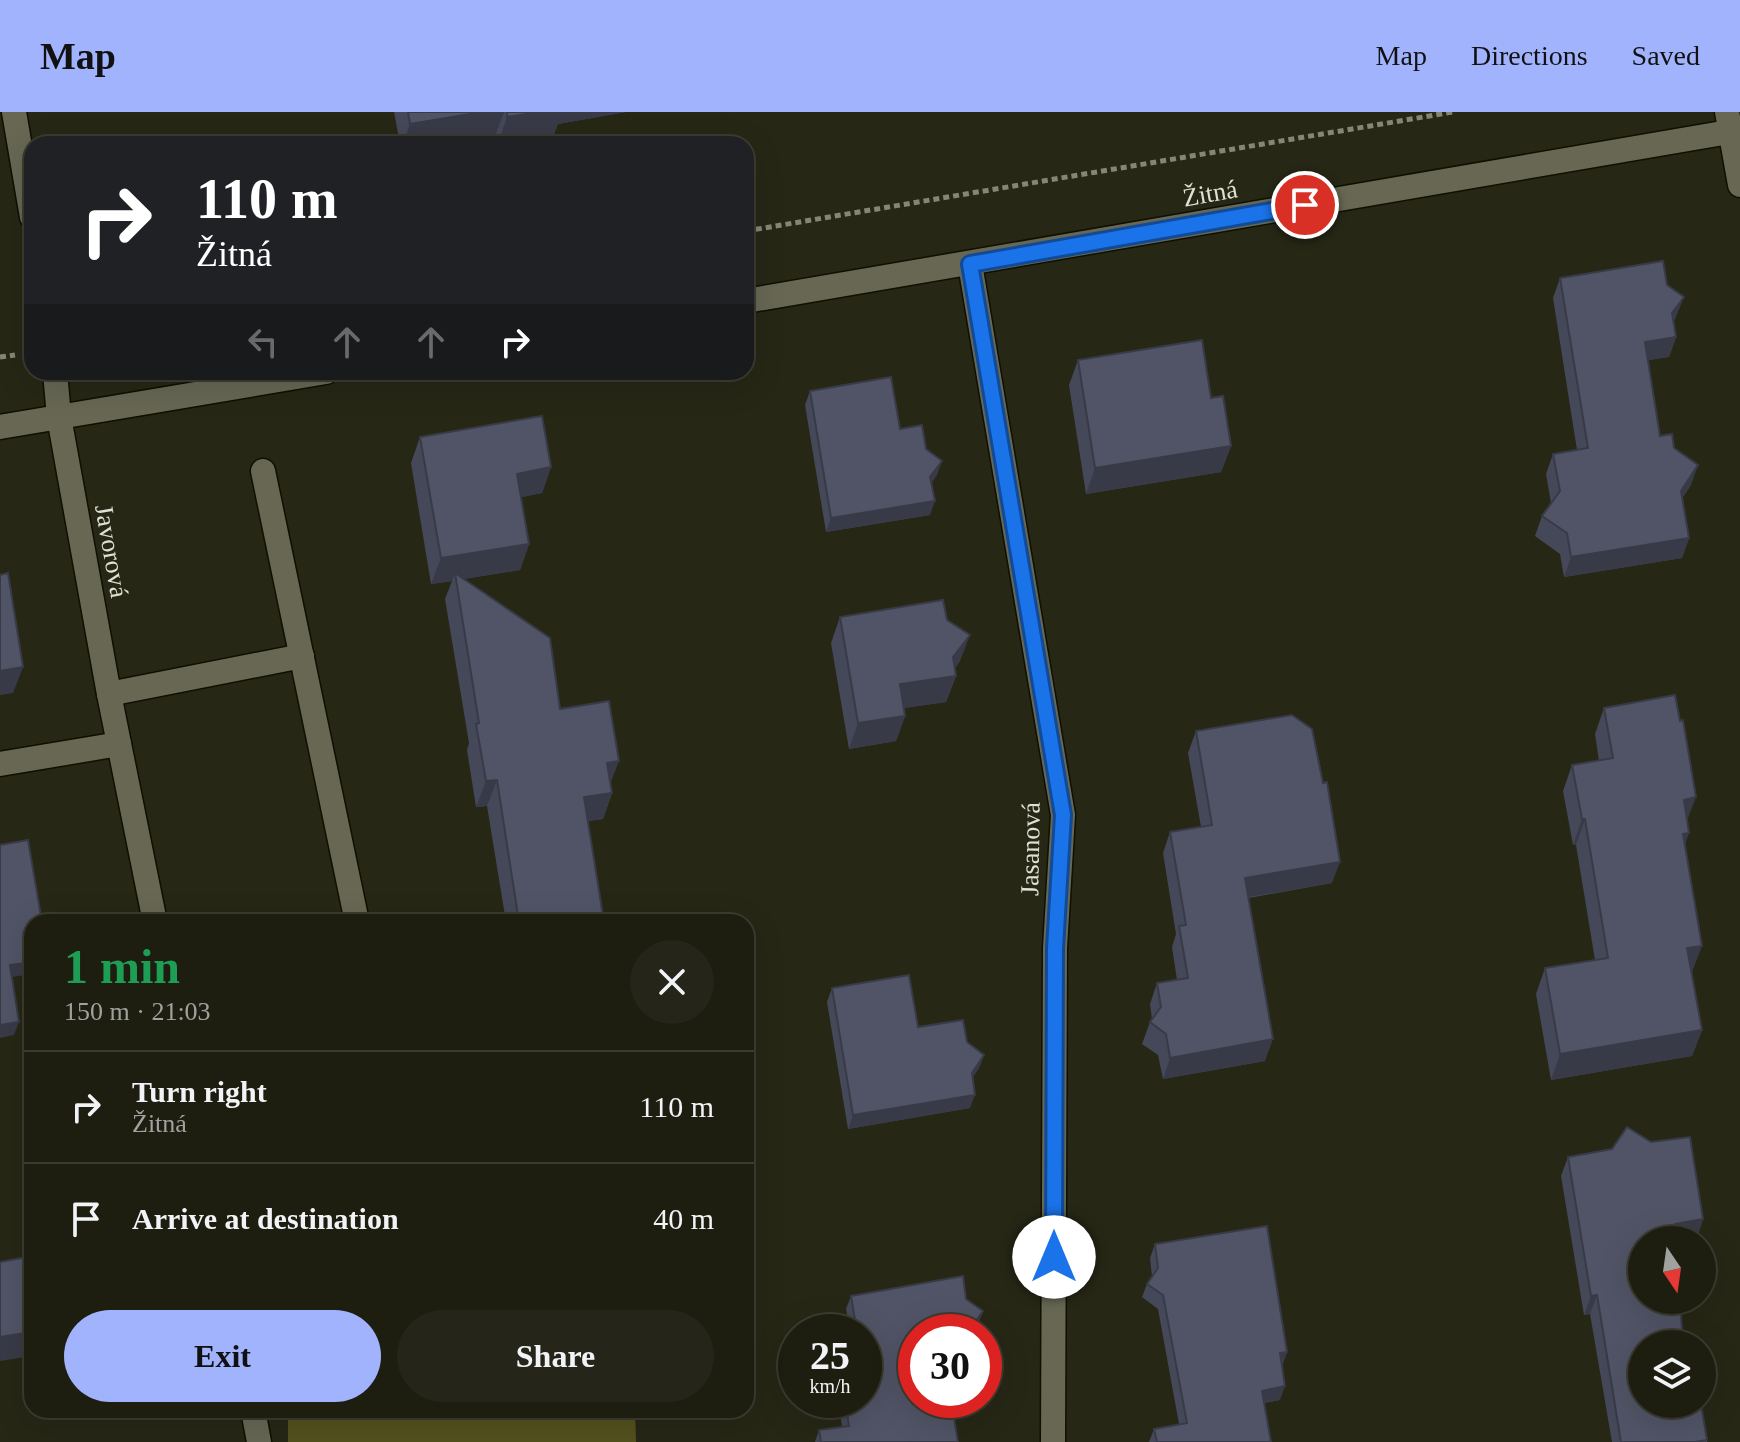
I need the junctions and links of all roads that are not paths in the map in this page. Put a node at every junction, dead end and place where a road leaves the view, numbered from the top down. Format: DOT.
graph roads {
  1 [pos="14,112"];
  2 [pos="1733,124"];
  3 [pos="24,170"];
  4 [pos="1740,185"];
  5 [pos="970,264"];
  6 [pos="754,300"];
  7 [pos="56,380"];
  8 [pos="279,380"];
  9 [pos="59,417"];
  10 [pos="0,427"];
  11 [pos="263,471"];
  12 [pos="302,656"];
  13 [pos="109,694"];
  14 [pos="119,744"];
  15 [pos="0,764"];
  16 [pos="153,914"];
  17 [pos="355,914"];
  18 [pos="254,1418"];
  19 [pos="259,1442"];
  20 [pos="1053,1442"];
  1 -- 3 [label="street"];
  2 -- 4 [label="street"];
  2 -- 5 [label="street, Žitná"];
  5 -- 6 [label="street, Žitná"];
  5 -- 20 [label="street, Jasanová"];
  7 -- 9 [label="street"];
  8 -- 9 [label="street"];
  9 -- 10 [label="street"];
  9 -- 13 [label="street, Javorová"];
  11 -- 12 [label="street"];
  12 -- 13 [label="street"];
  12 -- 17 [label="street"];
  13 -- 14 [label="street, Javorová"];
  14 -- 15 [label="street"];
  14 -- 16 [label="street, Javorová"];
  18 -- 19 [label="street"];
}
